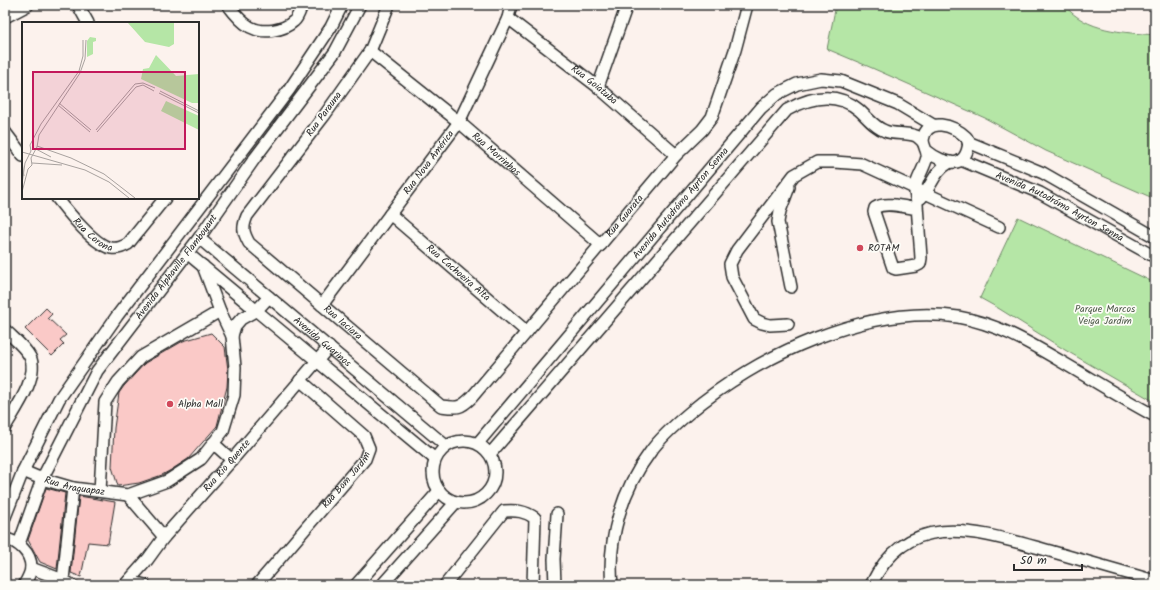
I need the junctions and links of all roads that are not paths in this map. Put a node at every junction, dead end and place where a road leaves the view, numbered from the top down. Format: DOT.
graph roads {
  1 [pos="28,5"];
  2 [pos="78,5"];
  3 [pos="228,5"];
  4 [pos="302,5"];
  5 [pos="342,5"];
  6 [pos="360,5"];
  7 [pos="388,5"];
  8 [pos="511,5"];
  9 [pos="627,5"];
  10 [pos="747,5"];
  11 [pos="5,17"];
  12 [pos="508,18"];
  13 [pos="87,22"];
  14 [pos="370,51"];
  15 [pos="598,86"];
  16 [pos="459,122"];
  17 [pos="933,125"];
  18 [pos="5,132"];
  19 [pos="968,142"];
  20 [pos="925,146"];
  21 [pos="243,149"];
  22 [pos="22,155"];
  23 [pos="676,156"];
  24 [pos="255,158"];
  25 [pos="956,161"];
  26 [pos="794,175"];
  27 [pos="915,189"];
  28 [pos="925,194"];
  29 [pos="58,199"];
  30 [pos="164,199"];
  31 [pos="917,206"];
  32 [pos="390,214"];
  33 [pos="247,216"];
  34 [pos="999,227"];
  35 [pos="1155,237"];
  36 [pos="199,238"];
  37 [pos="601,245"];
  38 [pos="187,253"];
  39 [pos="1155,257"];
  40 [pos="203,266"];
  41 [pos="791,287"];
  42 [pos="270,297"];
  43 [pos="322,305"];
  44 [pos="257,310"];
  45 [pos="220,311"];
  46 [pos="788,324"];
  47 [pos="5,330"];
  48 [pos="527,332"];
  49 [pos="232,336"];
  50 [pos="329,347"];
  51 [pos="317,360"];
  52 [pos="300,380"];
  53 [pos="463,406"];
  54 [pos="1155,416"];
  55 [pos="5,427"];
  56 [pos="213,443"];
  57 [pos="478,443"];
  58 [pos="446,446"];
  59 [pos="490,454"];
  60 [pos="435,459"];
  61 [pos="232,460"];
  62 [pos="23,471"];
  63 [pos="42,479"];
  64 [pos="73,488"];
  65 [pos="100,491"];
  66 [pos="439,491"];
  67 [pos="128,495"];
  68 [pos="456,502"];
  69 [pos="557,514"];
  70 [pos="5,517"];
  71 [pos="164,537"];
  72 [pos="5,539"];
  73 [pos="19,544"];
  74 [pos="31,568"];
  75 [pos="1155,581"];
  76 [pos="68,582"];
  77 [pos="127,583"];
  78 [pos="24,585"];
  79 [pos="145,585"];
  80 [pos="257,585"];
  81 [pos="356,585"];
  82 [pos="382,585"];
  83 [pos="445,585"];
  84 [pos="533,585"];
  85 [pos="555,585"];
  86 [pos="612,585"];
  87 [pos="871,585"];
  1 -- 11 [label="street"];
  2 -- 13 [label="street"];
  3 -- 4 [label="street"];
  5 -- 21 [label="street, Avenida Alphaville Flamboyant"];
  6 -- 24 [label="street, Avenida Alphaville Flamboyant"];
  7 -- 14 [label="street, Rua Parauna"];
  8 -- 12 [label="street, Rua Nova América"];
  9 -- 15 [label="street"];
  10 -- 23 [label="street, Rua Guarata"];
  12 -- 15 [label="street, Rua Goiatuba"];
  12 -- 16 [label="street, Rua Nova América"];
  14 -- 16 [label="street, Rua Morrinhos"];
  14 -- 33 [label="street, Rua Parauna"];
  15 -- 23 [label="street, Rua Goiatuba"];
  16 -- 32 [label="street, Rua Nova América"];
  16 -- 37 [label="street, Rua Morrinhos"];
  17 -- 19 [label="street, Avenida Autodrómo Ayrton Senna"];
  17 -- 20 [label="street"];
  17 -- 57 [label="street, Avenida Autodrómo Ayrton Senna"];
  18 -- 22 [label="street"];
  19 -- 25 [label="street"];
  19 -- 35 [label="street, Avenida Autodrómo Ayrton Senna"];
  20 -- 25 [label="street, Avenida Autodrómo Ayrton Senna"];
  20 -- 27 [label="street"];
  20 -- 59 [label="street, Avenida Autodrómo Ayrton Senna"];
  21 -- 24 [label="street"];
  21 -- 62 [label="street, Avenida Alphaville Flamboyant"];
  23 -- 37 [label="street, Rua Guarata"];
  24 -- 36 [label="street, Avenida Alphaville Flamboyant"];
  25 -- 28 [label="street"];
  25 -- 39 [label="street, Avenida Autodrómo Ayrton Senna"];
  26 -- 27 [label="street"];
  26 -- 41 [label="street"];
  26 -- 46 [label="street"];
  27 -- 28 [label="street"];
  27 -- 31 [label="street"];
  28 -- 31 [label="street"];
  28 -- 34 [label="street"];
  29 -- 30 [label="street, Rua Corona"];
  31 -- 31 [label="street"];
  32 -- 43 [label="street, Rua Nova América"];
  32 -- 48 [label="street, Rua Cachoeira Alta"];
  33 -- 43 [label="street, Rua Iaciara"];
  36 -- 38 [label="street, Avenida Alphaville Flamboyant"];
  36 -- 42 [label="street, Avenida Guarinos"];
  37 -- 48 [label="street, Rua Guarata"];
  38 -- 40 [label="street, Avenida Guarinos"];
  38 -- 63 [label="street, Avenida Alphaville Flamboyant"];
  40 -- 44 [label="street, Avenida Guarinos"];
  40 -- 45 [label="street, Rua Araguapaz"];
  42 -- 44 [label="street"];
  42 -- 50 [label="street, Avenida Guarinos"];
  43 -- 53 [label="street, Rua Iaciara"];
  44 -- 49 [label="street"];
  44 -- 51 [label="street, Avenida Guarinos"];
  45 -- 49 [label="street, Rua Araguapaz"];
  45 -- 65 [label="street"];
  47 -- 55 [label="street"];
  48 -- 53 [label="street, Rua Guarata"];
  49 -- 56 [label="street, Rua Araguapaz"];
  50 -- 51 [label="street, Rua Rio Quente"];
  50 -- 58 [label="street, Avenida Guarinos"];
  51 -- 52 [label="street, Rua Rio Quente"];
  51 -- 60 [label="street, Avenida Guarinos"];
  52 -- 61 [label="street, Rua Rio Quente"];
  52 -- 80 [label="street, Rua Bom Jardim"];
  54 -- 86 [label="street"];
  56 -- 61 [label="street"];
  56 -- 67 [label="street, Rua Araguapaz"];
  57 -- 58 [label="street"];
  57 -- 59 [label="street"];
  58 -- 60 [label="street"];
  59 -- 68 [label="street"];
  60 -- 66 [label="street"];
  61 -- 71 [label="street, Rua Rio Quente"];
  62 -- 63 [label="street, Rua Araguapaz"];
  62 -- 70 [label="street, Avenida Alphaville Flamboyant"];
  63 -- 64 [label="street, Rua Araguapaz"];
  63 -- 73 [label="street, Avenida Alphaville Flamboyant"];
  64 -- 65 [label="street, Rua Araguapaz"];
  64 -- 76 [label="street"];
  65 -- 67 [label="street, Rua Araguapaz"];
  66 -- 68 [label="street"];
  66 -- 81 [label="street"];
  67 -- 71 [label="street"];
  68 -- 82 [label="street"];
  69 -- 85 [label="street"];
  71 -- 77 [label="street, Rua Rio Quente"];
  72 -- 73 [label="street"];
  73 -- 74 [label="street"];
  74 -- 76 [label="street"];
  74 -- 78 [label="street"];
  75 -- 87 [label="street"];
  77 -- 79 [label="street"];
  83 -- 84 [label="street"];
}
